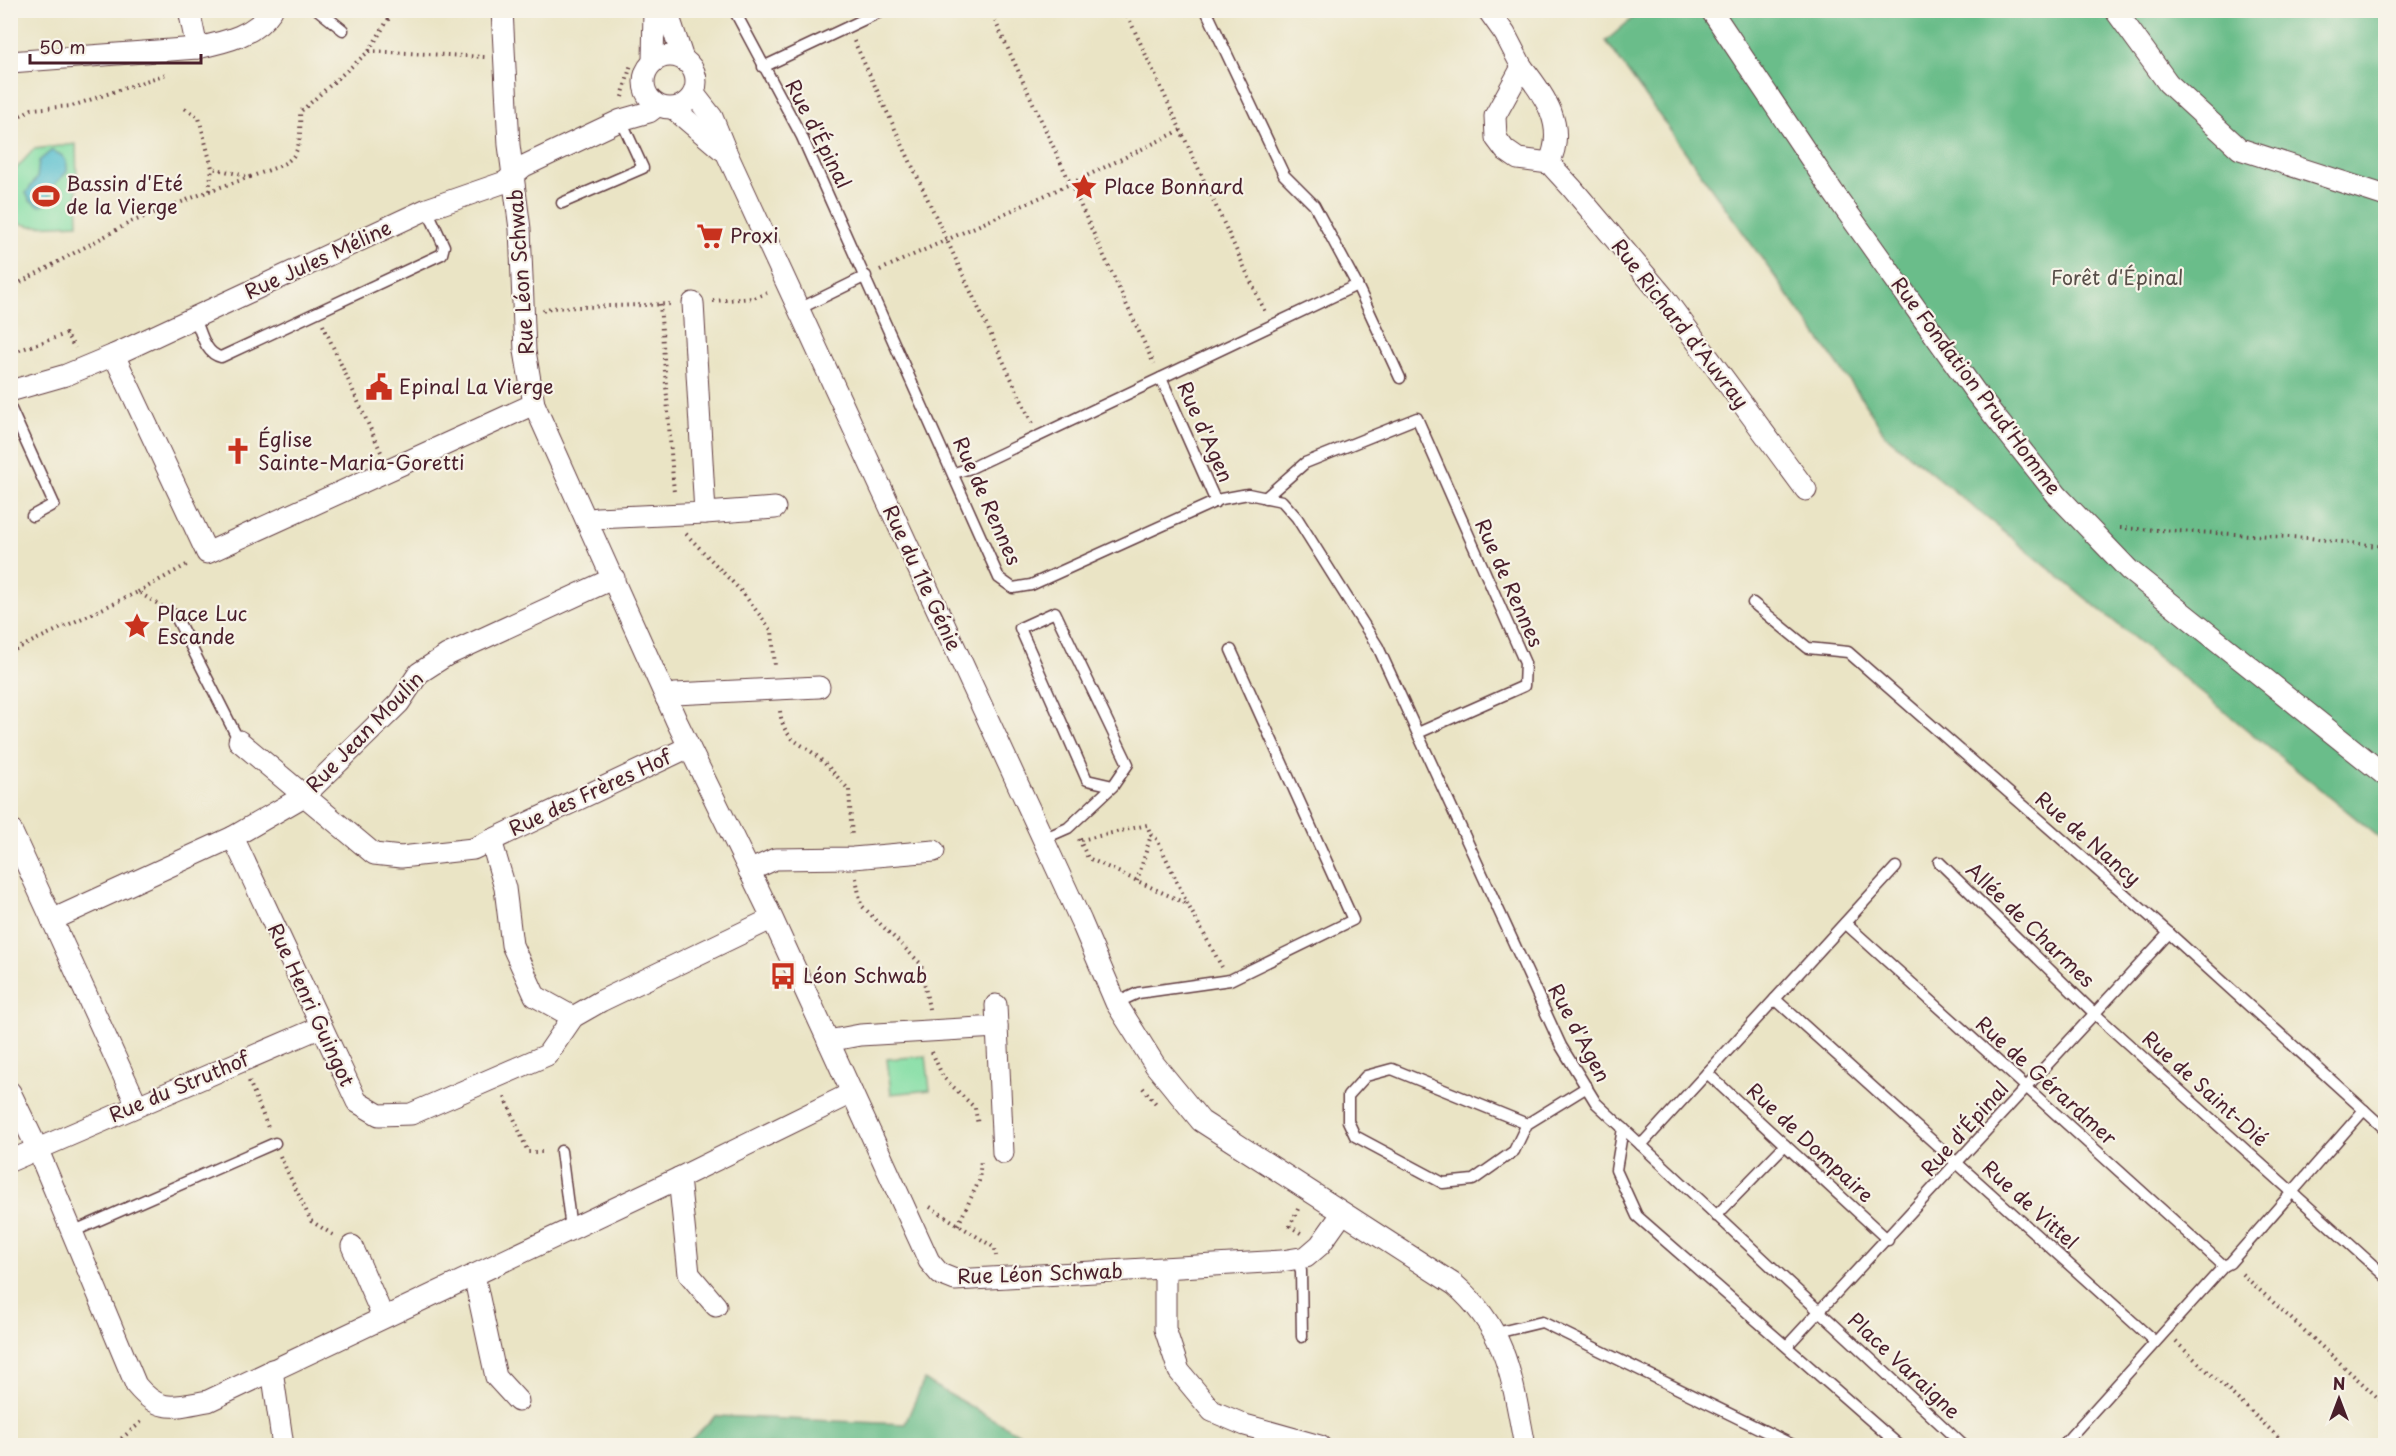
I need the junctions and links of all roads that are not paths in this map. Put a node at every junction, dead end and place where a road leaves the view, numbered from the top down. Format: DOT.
graph roads {
  1 [pos="189,10"];
  2 [pos="272,10"];
  3 [pos="318,10"];
  4 [pos="502,10"];
  5 [pos="654,10"];
  6 [pos="664,10"];
  7 [pos="734,10"];
  8 [pos="884,10"];
  9 [pos="1206,10"];
  10 [pos="1488,10"];
  11 [pos="1711,10"];
  12 [pos="2115,10"];
  13 [pos="343,30"];
  14 [pos="187,49"];
  15 [pos="683,59"];
  16 [pos="10,62"];
  17 [pos="653,62"];
  18 [pos="763,67"];
  19 [pos="1522,67"];
  20 [pos="644,88"];
  21 [pos="694,94"];
  22 [pos="666,107"];
  23 [pos="621,120"];
  24 [pos="727,154"];
  25 [pos="1549,163"];
  26 [pos="514,174"];
  27 [pos="2385,196"];
  28 [pos="562,203"];
  29 [pos="427,209"];
  30 [pos="866,276"];
  31 [pos="1357,285"];
  32 [pos="693,303"];
  33 [pos="799,309"];
  34 [pos="195,318"];
  35 [pos="114,355"];
  36 [pos="1161,378"];
  37 [pos="1400,378"];
  38 [pos="10,391"];
  39 [pos="534,404"];
  40 [pos="10,407"];
  41 [pos="954,473"];
  42 [pos="1806,490"];
  43 [pos="1265,498"];
  44 [pos="1216,502"];
  45 [pos="775,508"];
  46 [pos="705,513"];
  47 [pos="32,516"];
  48 [pos="588,521"];
  49 [pos="614,578"];
  50 [pos="1753,603"];
  51 [pos="175,615"];
  52 [pos="1231,650"];
  53 [pos="819,687"];
  54 [pos="666,698"];
  55 [pos="1418,733"];
  56 [pos="239,741"];
  57 [pos="689,747"];
  58 [pos="2385,776"];
  59 [pos="1113,786"];
  60 [pos="304,796"];
  61 [pos="233,837"];
  62 [pos="12,839"];
  63 [pos="1042,839"];
  64 [pos="492,840"];
  65 [pos="934,851"];
  66 [pos="1939,862"];
  67 [pos="1896,867"];
  68 [pos="749,871"];
  69 [pos="771,919"];
  70 [pos="52,920"];
  71 [pos="1845,923"];
  72 [pos="2169,933"];
  73 [pos="1775,999"];
  74 [pos="1116,1003"];
  75 [pos="996,1005"];
  76 [pos="2095,1014"];
  77 [pos="573,1017"];
  78 [pos="321,1027"];
  79 [pos="997,1027"];
  80 [pos="828,1041"];
  81 [pos="1707,1073"];
  82 [pos="1587,1087"];
  83 [pos="2027,1088"];
  84 [pos="10,1092"];
  85 [pos="852,1093"];
  86 [pos="137,1105"];
  87 [pos="2364,1110"];
  88 [pos="1527,1124"];
  89 [pos="1623,1128"];
  90 [pos="2385,1130"];
  91 [pos="275,1143"];
  92 [pos="1785,1144"];
  93 [pos="1641,1145"];
  94 [pos="37,1148"];
  95 [pos="561,1151"];
  96 [pos="992,1152"];
  97 [pos="10,1161"];
  98 [pos="1957,1164"];
  99 [pos="679,1178"];
  100 [pos="2290,1191"];
  101 [pos="1342,1214"];
  102 [pos="1716,1215"];
  103 [pos="572,1229"];
  104 [pos="72,1232"];
  105 [pos="1888,1240"];
  106 [pos="352,1246"];
  107 [pos="1297,1258"];
  108 [pos="2227,1264"];
  109 [pos="1165,1270"];
  110 [pos="474,1275"];
  111 [pos="2385,1277"];
  112 [pos="716,1306"];
  113 [pos="1820,1313"];
  114 [pos="383,1317"];
  115 [pos="1496,1333"];
  116 [pos="1302,1337"];
  117 [pos="2155,1341"];
  118 [pos="1787,1347"];
  119 [pos="272,1370"];
  120 [pos="518,1401"];
  121 [pos="283,1446"];
  122 [pos="1320,1446"];
  123 [pos="1526,1446"];
  124 [pos="1795,1446"];
  125 [pos="1900,1446"];
  126 [pos="1964,1446"];
  127 [pos="2062,1446"];
  1 -- 14 [label="street"];
  2 -- 14 [label="street"];
  3 -- 13 [label="lane"];
  4 -- 26 [label="street, Rue Léon Schwab"];
  5 -- 17 [label="street"];
  6 -- 15 [label="street"];
  7 -- 18 [label="lane, Rue d'Épinal"];
  8 -- 18 [label="lane"];
  9 -- 31 [label="lane"];
  10 -- 19 [label="street"];
  11 -- 58 [label="street, Rue Fondation Prud'Homme"];
  12 -- 27 [label="street"];
  14 -- 16 [label="street"];
  15 -- 17 [label="street"];
  15 -- 21 [label="street"];
  17 -- 20 [label="street"];
  18 -- 30 [label="lane, Rue d'Épinal"];
  19 -- 25 [label="street"];
  19 -- 25 [label="street"];
  20 -- 22 [label="street"];
  20 -- 23 [label="street"];
  21 -- 22 [label="street"];
  21 -- 24 [label="street, Rue du 11e Génie"];
  22 -- 23 [label="street, Rue Jules Méline"];
  22 -- 24 [label="street, Rue du 11e Génie"];
  23 -- 26 [label="street, Rue Jules Méline"];
  23 -- 28 [label="lane"];
  24 -- 33 [label="street, Rue du 11e Génie"];
  25 -- 42 [label="street, Rue Richard d'Auvray"];
  26 -- 29 [label="street, Rue Jules Méline"];
  26 -- 39 [label="street, Rue Léon Schwab"];
  29 -- 34 [label="street, Rue Jules Méline"];
  29 -- 34 [label="lane"];
  30 -- 33 [label="lane"];
  30 -- 41 [label="lane, Rue de Rennes"];
  31 -- 36 [label="lane"];
  31 -- 37 [label="lane"];
  32 -- 46 [label="street"];
  33 -- 63 [label="street, Rue du 11e Génie"];
  34 -- 35 [label="street, Rue Jules Méline"];
  35 -- 38 [label="street, Rue Jules Méline"];
  35 -- 39 [label="street"];
  36 -- 41 [label="lane"];
  36 -- 44 [label="lane, Rue d'Agen"];
  39 -- 48 [label="street, Rue Léon Schwab"];
  40 -- 47 [label="lane"];
  41 -- 44 [label="lane, Rue de Rennes"];
  43 -- 44 [label="lane, Rue de Rennes"];
  43 -- 55 [label="lane, Rue de Rennes"];
  43 -- 55 [label="lane, Rue de Rennes"];
  45 -- 46 [label="street"];
  46 -- 48 [label="street"];
  48 -- 49 [label="street, Rue Léon Schwab"];
  49 -- 54 [label="street, Rue Léon Schwab"];
  49 -- 60 [label="street, Rue Jean Moulin"];
  50 -- 72 [label="lane, Rue de Nancy"];
  51 -- 56 [label="lane, Rue des Frères Hof"];
  52 -- 74 [label="lane"];
  53 -- 54 [label="street"];
  54 -- 57 [label="street, Rue Léon Schwab"];
  55 -- 82 [label="lane, Rue d'Agen"];
  56 -- 60 [label="street, Rue des Frères Hof"];
  57 -- 64 [label="street, Rue des Frères Hof"];
  57 -- 68 [label="street, Rue Léon Schwab"];
  59 -- 59 [label="lane"];
  59 -- 63 [label="lane"];
  60 -- 61 [label="street, Rue Jean Moulin"];
  60 -- 64 [label="street, Rue des Frères Hof"];
  61 -- 70 [label="street, Rue Jean Moulin"];
  61 -- 78 [label="street, Rue Henri Guingot"];
  62 -- 70 [label="street"];
  63 -- 74 [label="street, Rue du 11e Génie"];
  64 -- 77 [label="street, Rue des Frères Hof"];
  65 -- 68 [label="street"];
  66 -- 76 [label="lane, Allée de Charmes"];
  67 -- 71 [label="lane"];
  68 -- 69 [label="street, Rue Léon Schwab"];
  69 -- 77 [label="street, Rue Henri Guingot"];
  69 -- 80 [label="street, Rue Léon Schwab"];
  70 -- 86 [label="street"];
  71 -- 73 [label="lane"];
  71 -- 83 [label="lane, Rue de Gérardmer"];
  72 -- 76 [label="lane, Rue d'Épinal"];
  72 -- 87 [label="lane, Rue de Nancy"];
  73 -- 81 [label="lane"];
  73 -- 98 [label="lane, Rue de Vittel"];
  74 -- 101 [label="street, Rue du 11e Génie"];
  75 -- 79 [label="street"];
  76 -- 83 [label="lane, Rue d'Épinal"];
  76 -- 100 [label="lane, Rue de Saint-Dié"];
  77 -- 78 [label="street, Rue Henri Guingot"];
  78 -- 86 [label="street, Rue du Struthof"];
  79 -- 80 [label="street"];
  79 -- 96 [label="street"];
  80 -- 85 [label="street, Rue Léon Schwab"];
  81 -- 92 [label="lane, Rue de Dompaire"];
  81 -- 93 [label="lane"];
  82 -- 88 [label="lane"];
  82 -- 89 [label="lane, Rue d'Agen"];
  83 -- 98 [label="lane, Rue d'Épinal"];
  83 -- 108 [label="lane, Rue de Gérardmer"];
  84 -- 94 [label="street"];
  85 -- 99 [label="street"];
  85 -- 109 [label="street, Rue Léon Schwab"];
  86 -- 94 [label="street, Rue du Struthof"];
  87 -- 90 [label="lane, Rue de Nancy"];
  87 -- 100 [label="lane"];
  88 -- 88 [label="lane"];
  89 -- 93 [label="lane, Rue d'Agen"];
  89 -- 118 [label="lane"];
  91 -- 104 [label="lane"];
  92 -- 102 [label="lane"];
  92 -- 105 [label="lane, Rue de Dompaire"];
  93 -- 102 [label="lane, Rue d'Agen"];
  94 -- 97 [label="street, Rue du Struthof"];
  94 -- 104 [label="street"];
  95 -- 103 [label="lane"];
  98 -- 105 [label="lane, Rue d'Épinal"];
  98 -- 117 [label="lane, Rue de Vittel"];
  99 -- 103 [label="street"];
  99 -- 112 [label="street"];
  100 -- 108 [label="lane"];
  100 -- 111 [label="lane, Rue de Saint-Dié"];
  101 -- 107 [label="street, Rue Léon Schwab"];
  101 -- 115 [label="street, Rue du 11e Génie"];
  102 -- 113 [label="lane, Rue d'Agen"];
  103 -- 110 [label="street"];
  104 -- 119 [label="street"];
  105 -- 113 [label="lane, Rue d'Épinal"];
  106 -- 114 [label="street"];
  107 -- 109 [label="street, Rue Léon Schwab"];
  107 -- 116 [label="lane"];
  108 -- 117 [label="lane"];
  109 -- 122 [label="street"];
  110 -- 114 [label="street"];
  110 -- 120 [label="street"];
  113 -- 118 [label="lane, Rue d'Épinal"];
  113 -- 126 [label="lane, Place Varaigne"];
  114 -- 119 [label="street"];
  115 -- 123 [label="street, Rue du 11e Génie"];
  115 -- 124 [label="lane"];
  117 -- 127 [label="lane"];
  118 -- 125 [label="lane"];
  119 -- 121 [label="street"];
}
